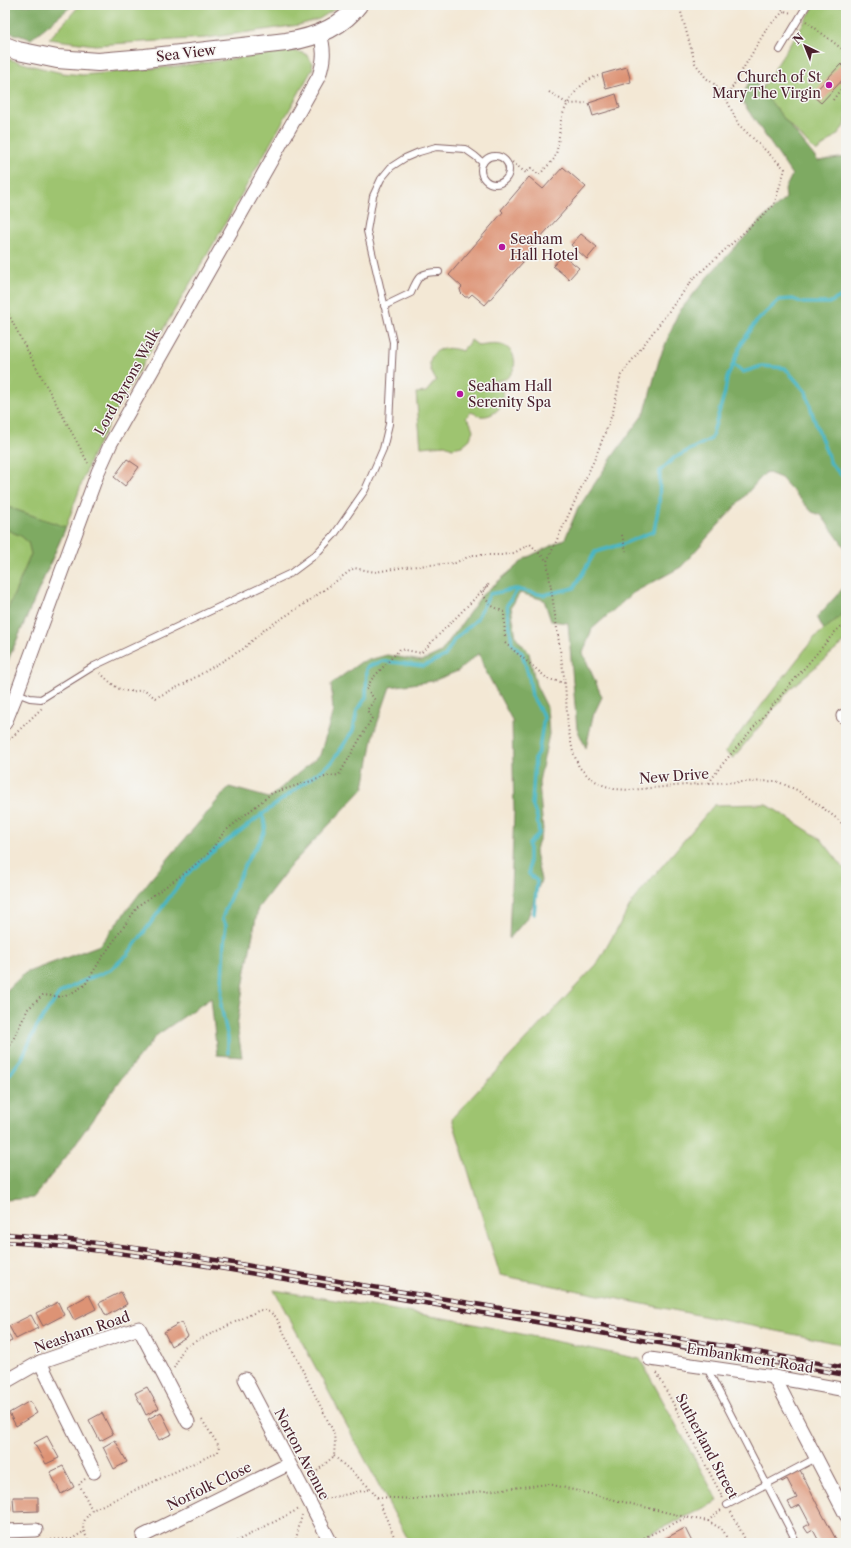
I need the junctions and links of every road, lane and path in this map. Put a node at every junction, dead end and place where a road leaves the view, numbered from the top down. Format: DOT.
graph roads {
  1 [pos="358,5"];
  2 [pos="679,5"];
  3 [pos="775,5"];
  4 [pos="808,5"];
  5 [pos="784,11"];
  6 [pos="800,16"];
  7 [pos="320,34"];
  8 [pos="5,46"];
  9 [pos="780,50"];
  10 [pos="846,52"];
  11 [pos="598,76"];
  12 [pos="846,82"];
  13 [pos="549,92"];
  14 [pos="726,98"];
  15 [pos="832,100"];
  16 [pos="586,103"];
  17 [pos="568,104"];
  18 [pos="483,163"];
  19 [pos="507,166"];
  20 [pos="440,272"];
  21 [pos="384,306"];
  22 [pos="5,307"];
  23 [pos="98,472"];
  24 [pos="622,535"];
  25 [pos="626,551"];
  26 [pos="546,561"];
  27 [pos="846,622"];
  28 [pos="98,671"];
  29 [pos="565,683"];
  30 [pos="17,693"];
  31 [pos="43,707"];
  32 [pos="5,724"];
  33 [pos="5,740"];
  34 [pos="709,783"];
  35 [pos="846,830"];
  36 [pos="5,1056"];
  37 [pos="650,1359"];
  38 [pos="40,1362"];
  39 [pos="709,1367"];
  40 [pos="164,1375"];
  41 [pos="774,1377"];
  42 [pos="245,1379"];
  43 [pos="5,1382"];
  44 [pos="845,1392"];
  45 [pos="188,1422"];
  46 [pos="334,1456"];
  47 [pos="816,1458"];
  48 [pos="289,1464"];
  49 [pos="94,1472"];
  50 [pos="298,1480"];
  51 [pos="766,1484"];
  52 [pos="377,1497"];
  53 [pos="727,1504"];
  54 [pos="92,1510"];
  55 [pos="302,1513"];
  56 [pos="846,1515"];
  57 [pos="690,1518"];
  58 [pos="708,1521"];
  59 [pos="36,1530"];
  60 [pos="83,1532"];
  61 [pos="8,1535"];
  62 [pos="143,1536"];
  63 [pos="72,1539"];
  64 [pos="72,1543"];
  65 [pos="90,1543"];
  66 [pos="295,1543"];
  67 [pos="331,1543"];
  68 [pos="397,1543"];
  69 [pos="633,1543"];
  70 [pos="729,1543"];
  71 [pos="748,1543"];
  72 [pos="797,1543"];
  1 -- 7 [label="main road, Sea View"];
  2 -- 14 [label="path"];
  3 -- 5 [label="path"];
  4 -- 6 [label="lane"];
  5 -- 6 [label="path"];
  5 -- 14 [label="path"];
  6 -- 9 [label="lane"];
  6 -- 10 [label="path"];
  7 -- 8 [label="main road, Sea View"];
  7 -- 23 [label="street, Lord Byrons Walk"];
  11 -- 17 [label="path"];
  12 -- 15 [label="path"];
  13 -- 17 [label="path"];
  14 -- 26 [label="path"];
  16 -- 17 [label="path"];
  17 -- 19 [label="path"];
  18 -- 19 [label="lane"];
  18 -- 19 [label="lane"];
  18 -- 21 [label="lane"];
  20 -- 21 [label="lane"];
  21 -- 30 [label="lane"];
  22 -- 23 [label="path"];
  23 -- 30 [label="street, Lord Byrons Walk"];
  24 -- 25 [label="path"];
  26 -- 28 [label="path"];
  26 -- 29 [label="path, New Drive"];
  27 -- 34 [label="path"];
  29 -- 34 [label="path, New Drive"];
  29 -- 36 [label="path"];
  30 -- 32 [label="street, Lord Byrons Walk"];
  31 -- 33 [label="path"];
  34 -- 35 [label="path, New Drive"];
  37 -- 39 [label="street, Embankment Road"];
  37 -- 53 [label="path, Sutherland Street"];
  38 -- 40 [label="street, Neasham Road"];
  38 -- 43 [label="street, Neasham Road"];
  38 -- 49 [label="street"];
  39 -- 41 [label="street, Embankment Road"];
  39 -- 51 [label="lane"];
  40 -- 45 [label="street, Neasham Road"];
  40 -- 46 [label="path"];
  41 -- 44 [label="street, Embankment Road"];
  41 -- 47 [label="street"];
  42 -- 48 [label="street, Norton Avenue"];
  45 -- 54 [label="path"];
  46 -- 50 [label="path"];
  46 -- 52 [label="path"];
  47 -- 51 [label="lane"];
  47 -- 56 [label="street"];
  48 -- 50 [label="street, Norton Avenue"];
  48 -- 62 [label="street, Norfolk Close"];
  49 -- 54 [label="path"];
  50 -- 67 [label="street, Norton Avenue"];
  51 -- 53 [label="lane"];
  51 -- 72 [label="lane"];
  52 -- 57 [label="path"];
  52 -- 68 [label="path"];
  53 -- 58 [label="path"];
  53 -- 71 [label="path, Sutherland Street"];
  54 -- 60 [label="path"];
  55 -- 66 [label="path"];
  57 -- 58 [label="path"];
  57 -- 69 [label="path"];
  58 -- 70 [label="path"];
  59 -- 61 [label="street"];
  59 -- 63 [label="path"];
  60 -- 63 [label="path"];
  60 -- 65 [label="path"];
  63 -- 64 [label="path"];
}
